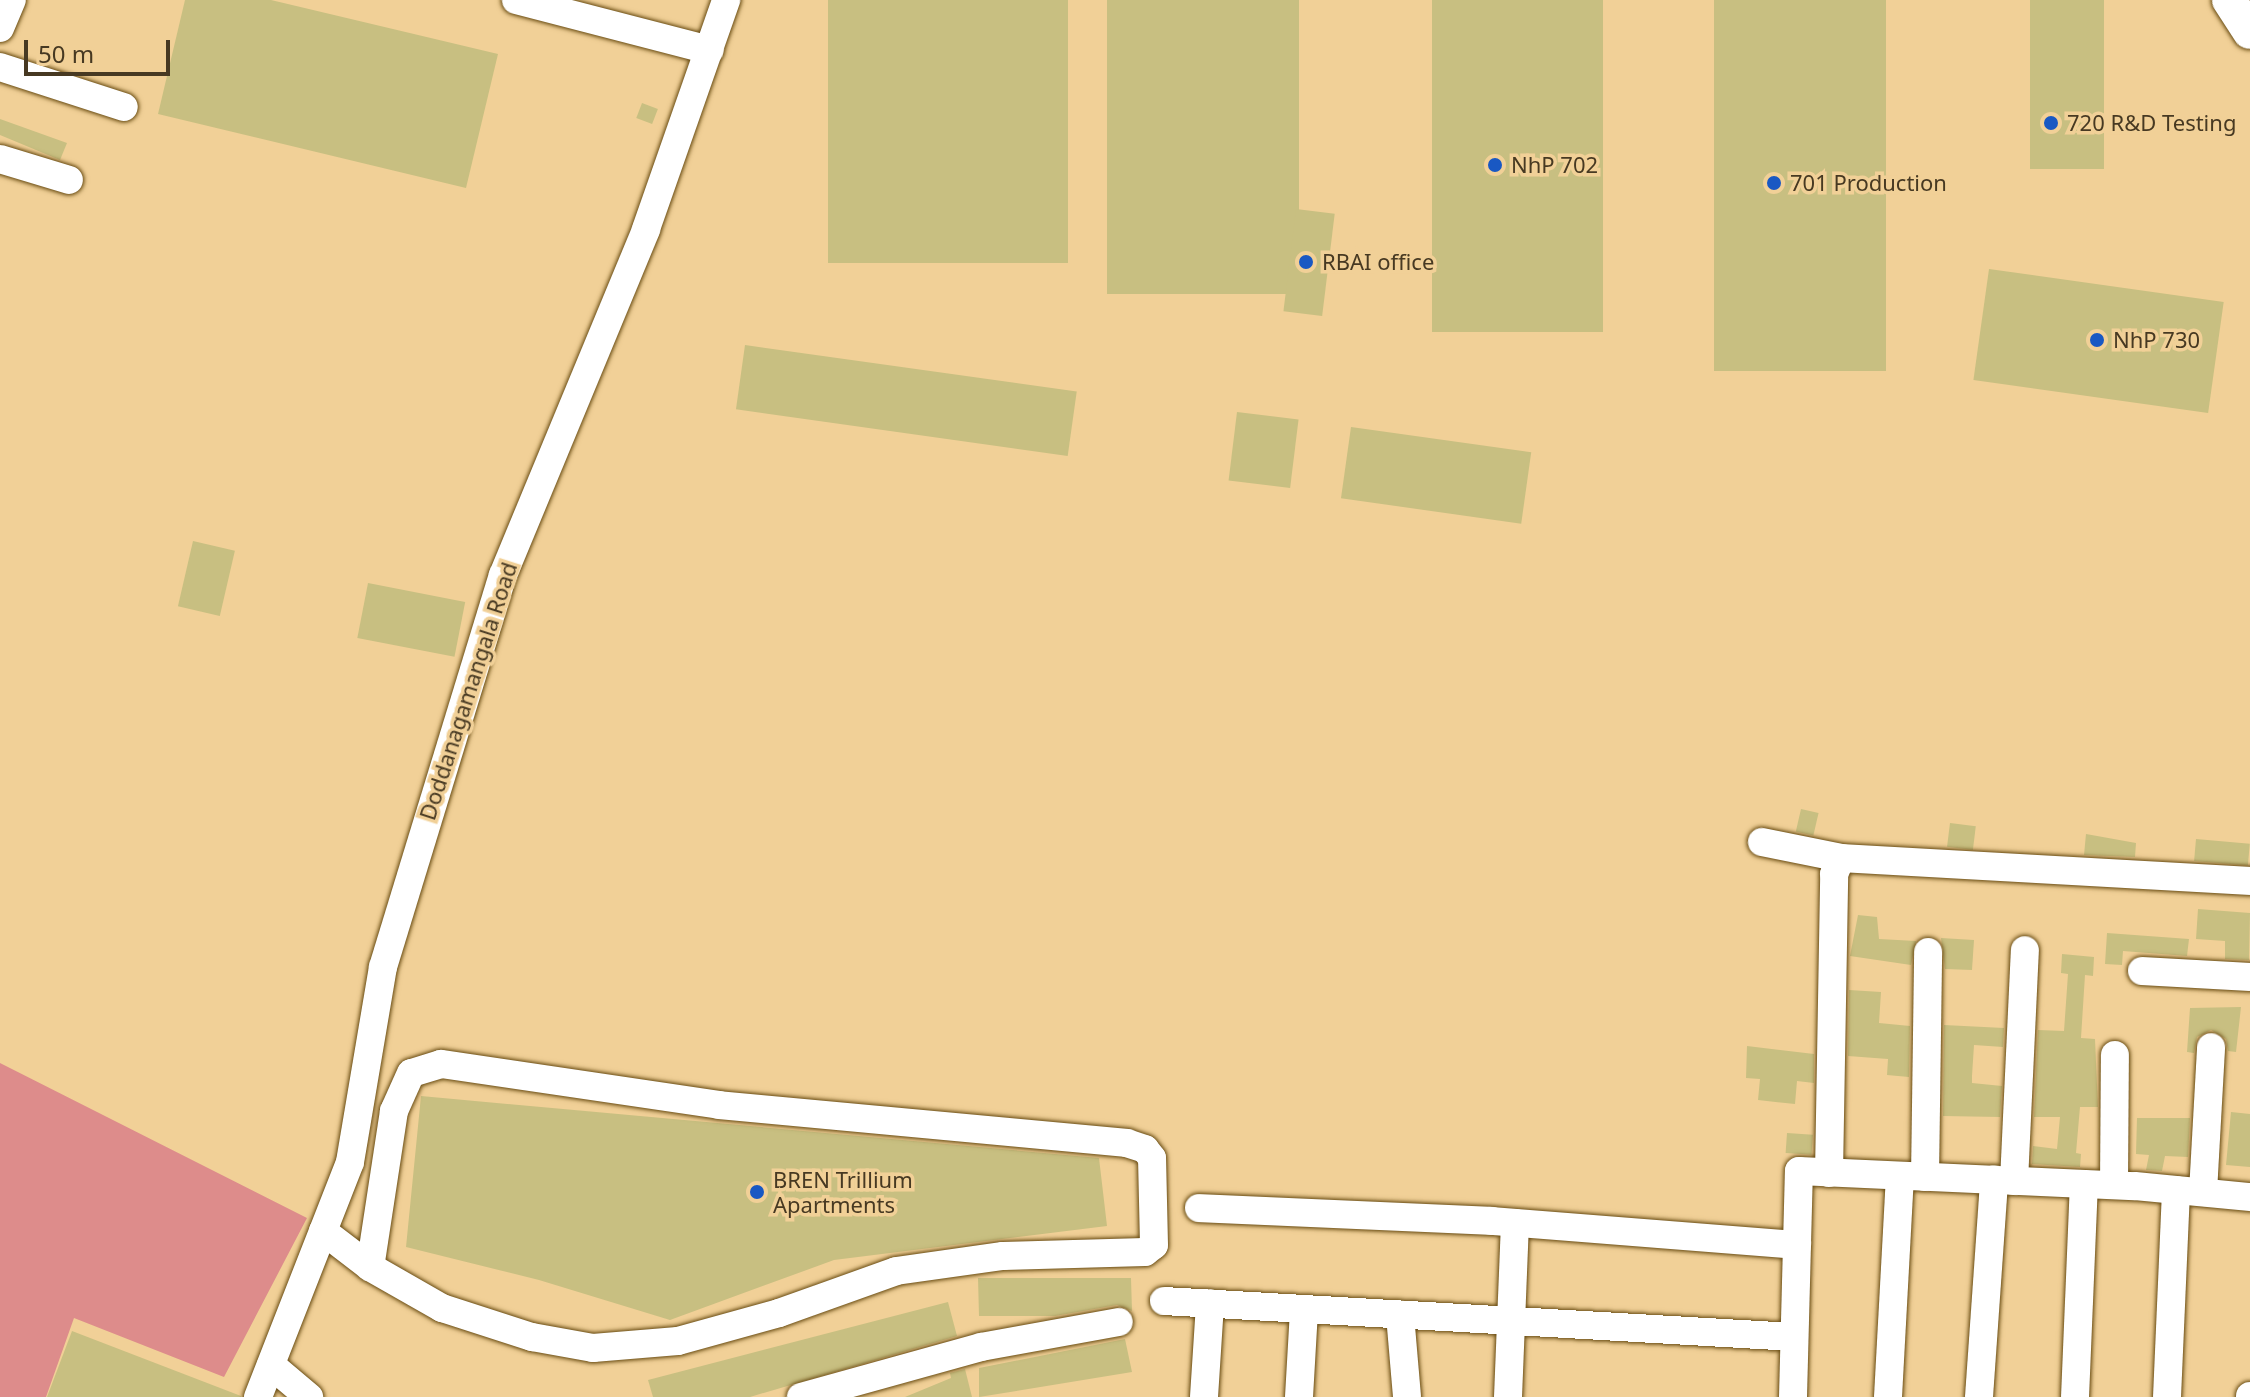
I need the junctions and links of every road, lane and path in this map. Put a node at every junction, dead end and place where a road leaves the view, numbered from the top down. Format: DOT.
graph roads {
  1 [pos="12,0"];
  2 [pos="516,0"];
  3 [pos="726,0"];
  4 [pos="2229,0"];
  5 [pos="0,28"];
  6 [pos="2250,32"];
  7 [pos="710,50"];
  8 [pos="0,67"];
  9 [pos="124,107"];
  10 [pos="0,159"];
  11 [pos="69,180"];
  12 [pos="1762,842"];
  13 [pos="1841,858"];
  14 [pos="2250,881"];
  15 [pos="2025,950"];
  16 [pos="1928,952"];
  17 [pos="2142,971"];
  18 [pos="2250,977"];
  19 [pos="2211,1047"];
  20 [pos="371,1051"];
  21 [pos="2115,1055"];
  22 [pos="411,1073"];
  23 [pos="1829,1173"];
  24 [pos="1912,1176"];
  25 [pos="2004,1180"];
  26 [pos="2084,1184"];
  27 [pos="2114,1185"];
  28 [pos="2190,1191"];
  29 [pos="2250,1197"];
  30 [pos="1199,1208"];
  31 [pos="1515,1223"];
  32 [pos="323,1231"];
  33 [pos="1797,1245"];
  34 [pos="370,1267"];
  35 [pos="1164,1301"];
  36 [pos="1210,1303"];
  37 [pos="1304,1309"];
  38 [pos="1400,1315"];
  39 [pos="1119,1322"];
  40 [pos="1512,1322"];
  41 [pos="1794,1337"];
  42 [pos="271,1365"];
  43 [pos="880,1386"];
  44 [pos="258,1397"];
  45 [pos="309,1397"];
  46 [pos="801,1397"];
  47 [pos="1204,1397"];
  48 [pos="1299,1397"];
  49 [pos="1407,1397"];
  50 [pos="1508,1397"];
  51 [pos="1793,1397"];
  52 [pos="1888,1397"];
  53 [pos="1979,1397"];
  54 [pos="2075,1397"];
  55 [pos="2167,1397"];
  1 -- 5 [label="street"];
  2 -- 7 [label="street"];
  3 -- 7 [label="street, Doddanagamangala Road"];
  4 -- 6 [label="main road"];
  7 -- 20 [label="street, Doddanagamangala Road"];
  8 -- 9 [label="street"];
  10 -- 11 [label="street"];
  12 -- 13 [label="street"];
  13 -- 14 [label="street"];
  13 -- 23 [label="street"];
  15 -- 25 [label="street"];
  16 -- 24 [label="street"];
  17 -- 18 [label="street"];
  19 -- 28 [label="street"];
  20 -- 22 [label="street"];
  20 -- 32 [label="street, Doddanagamangala Road"];
  21 -- 27 [label="street"];
  22 -- 34 [label="street"];
  22 -- 34 [label="street"];
  23 -- 24 [label="street"];
  23 -- 33 [label="street"];
  24 -- 25 [label="street"];
  24 -- 52 [label="street"];
  25 -- 26 [label="street"];
  25 -- 53 [label="street"];
  26 -- 27 [label="street"];
  26 -- 54 [label="street"];
  27 -- 28 [label="street"];
  28 -- 29 [label="street"];
  28 -- 55 [label="street"];
  30 -- 31 [label="street"];
  31 -- 33 [label="street"];
  31 -- 40 [label="street"];
  32 -- 34 [label="street"];
  32 -- 42 [label="street, Doddanagamangala Road"];
  33 -- 41 [label="street"];
  35 -- 36 [label="street"];
  36 -- 37 [label="street"];
  36 -- 47 [label="street"];
  37 -- 38 [label="street"];
  37 -- 48 [label="street"];
  38 -- 40 [label="street"];
  38 -- 49 [label="street"];
  39 -- 43 [label="street"];
  40 -- 41 [label="street"];
  40 -- 50 [label="street"];
  41 -- 51 [label="street"];
  42 -- 44 [label="street, Doddanagamangala Road"];
  42 -- 45 [label="street"];
  43 -- 46 [label="street"];
}
